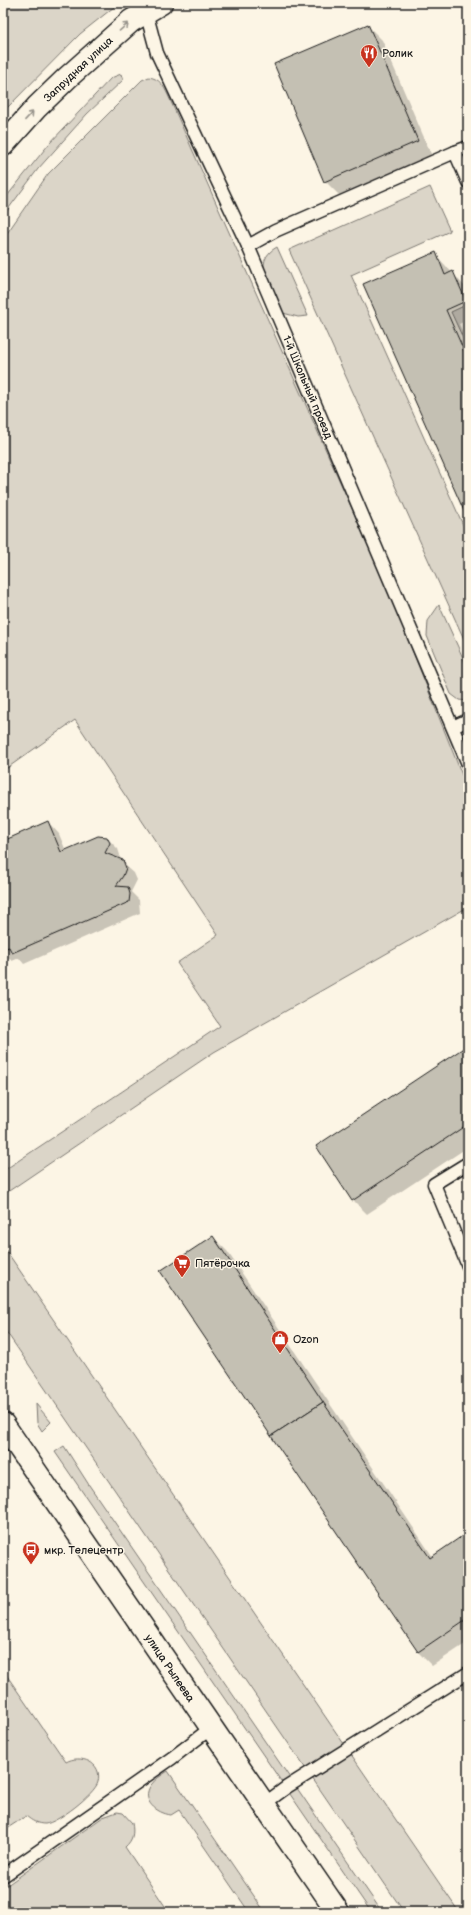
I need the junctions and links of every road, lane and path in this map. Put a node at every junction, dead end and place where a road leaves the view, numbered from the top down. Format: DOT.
graph roads {
  1 [pos="153,7"];
  2 [pos="3,145"];
  3 [pos="468,147"];
  4 [pos="455,152"];
  5 [pos="468,182"];
  6 [pos="248,246"];
  7 [pos="468,720"];
  8 [pos="453,727"];
  9 [pos="468,764"];
  10 [pos="468,1163"];
  11 [pos="468,1266"];
  12 [pos="3,1424"];
  13 [pos="468,1673"];
  14 [pos="211,1728"];
  15 [pos="264,1804"];
  16 [pos="3,1876"];
  17 [pos="338,1912"];
  2 -- 1 [label="main road, Запрудная улица, one-way"];
  1 -- 6 [label="lane, 1-й Школьный проезд"];
  3 -- 4 [label="lane"];
  4 -- 5 [label="lane"];
  4 -- 6 [label="lane"];
  6 -- 8 [label="lane, 1-й Школьный проезд"];
  7 -- 8 [label="lane"];
  8 -- 9 [label="lane, 1-й Школьный проезд"];
  10 -- 11 [label="lane"];
  12 -- 14 [label="main road, улица Рылеева"];
  13 -- 15 [label="lane"];
  14 -- 15 [label="main road, улица Рылеева"];
  14 -- 16 [label="lane"];
  15 -- 17 [label="main road, улица Рылеева"];
}
